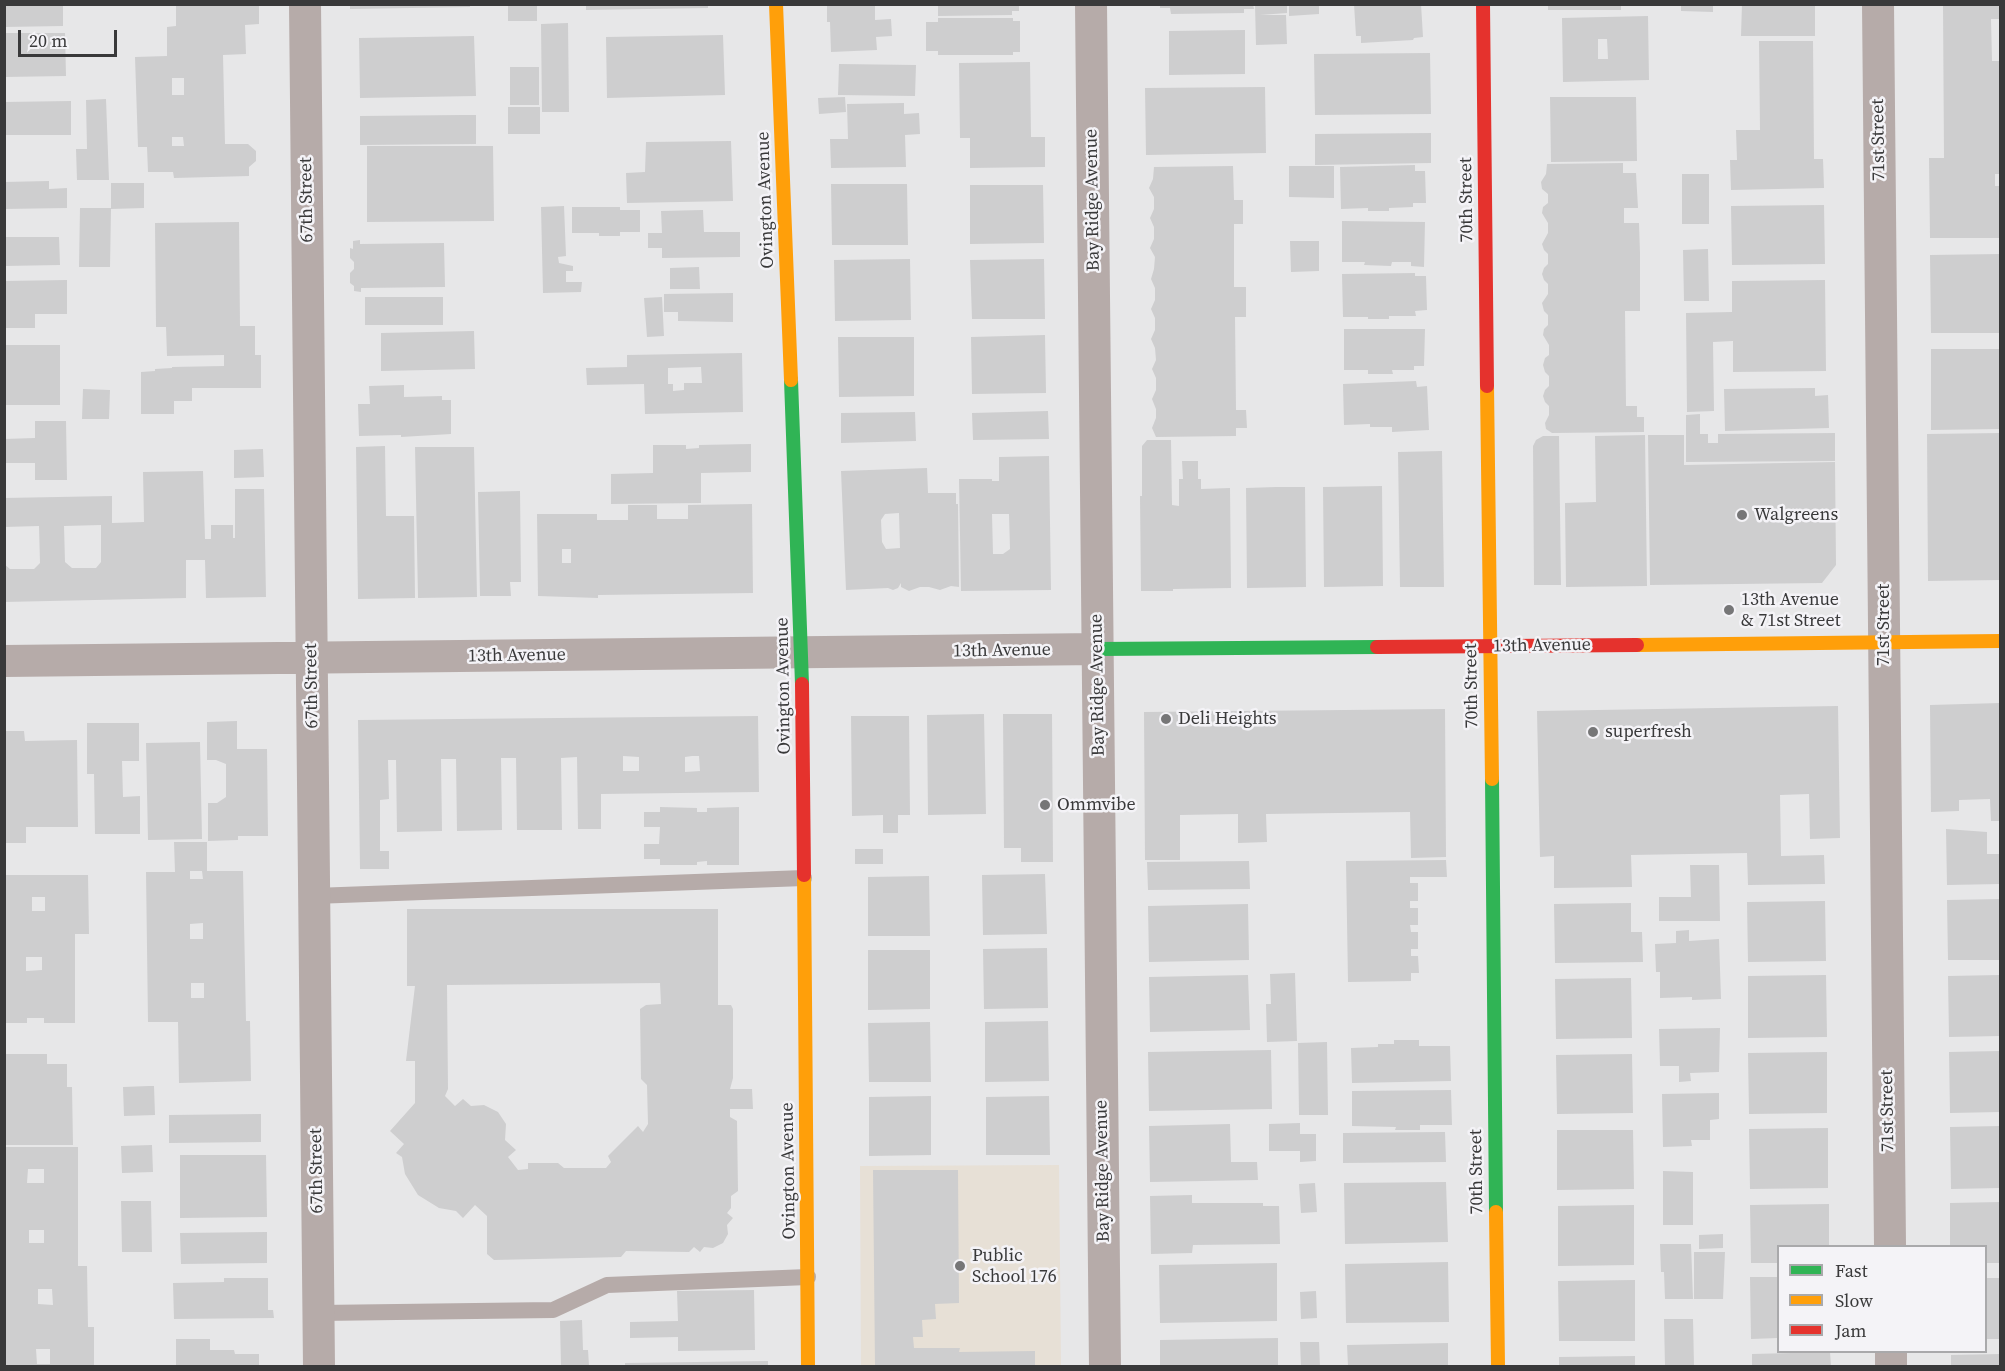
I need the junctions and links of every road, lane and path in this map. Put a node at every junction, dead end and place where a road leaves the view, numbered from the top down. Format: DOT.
graph roads {
  1 [pos="305,4"];
  2 [pos="776,4"];
  3 [pos="1091,4"];
  4 [pos="1483,4"];
  5 [pos="1878,4"];
  6 [pos="2001,640"];
  7 [pos="1884,642"];
  8 [pos="1490,647"];
  9 [pos="1098,649"];
  10 [pos="802,653"];
  11 [pos="312,658"];
  12 [pos="4,662"];
  13 [pos="804,878"];
  14 [pos="314,896"];
  15 [pos="1890,1245"];
  16 [pos="808,1276"];
  17 [pos="319,1313"];
  18 [pos="319,1366"];
  19 [pos="808,1366"];
  20 [pos="1105,1366"];
  21 [pos="1498,1366"];
  1 -- 11 [label="street, 67th Street"];
  2 -- 10 [label="street, Ovington Avenue"];
  3 -- 9 [label="street, Bay Ridge Avenue"];
  4 -- 8 [label="street, 70th Street"];
  5 -- 7 [label="street, 71st Street"];
  6 -- 7 [label="street, 13th Avenue"];
  7 -- 8 [label="street, 13th Avenue"];
  7 -- 15 [label="street, 71st Street"];
  8 -- 9 [label="street, 13th Avenue"];
  8 -- 21 [label="street, 70th Street"];
  9 -- 10 [label="street, 13th Avenue"];
  9 -- 20 [label="street, Bay Ridge Avenue"];
  10 -- 11 [label="street, 13th Avenue"];
  10 -- 13 [label="street, Ovington Avenue"];
  11 -- 12 [label="street, 13th Avenue"];
  11 -- 14 [label="street, 67th Street"];
  13 -- 14 [label="lane"];
  13 -- 16 [label="street, Ovington Avenue"];
  14 -- 17 [label="street, 67th Street"];
  16 -- 17 [label="lane"];
  16 -- 19 [label="street, Ovington Avenue"];
  17 -- 18 [label="street, 67th Street"];
}
